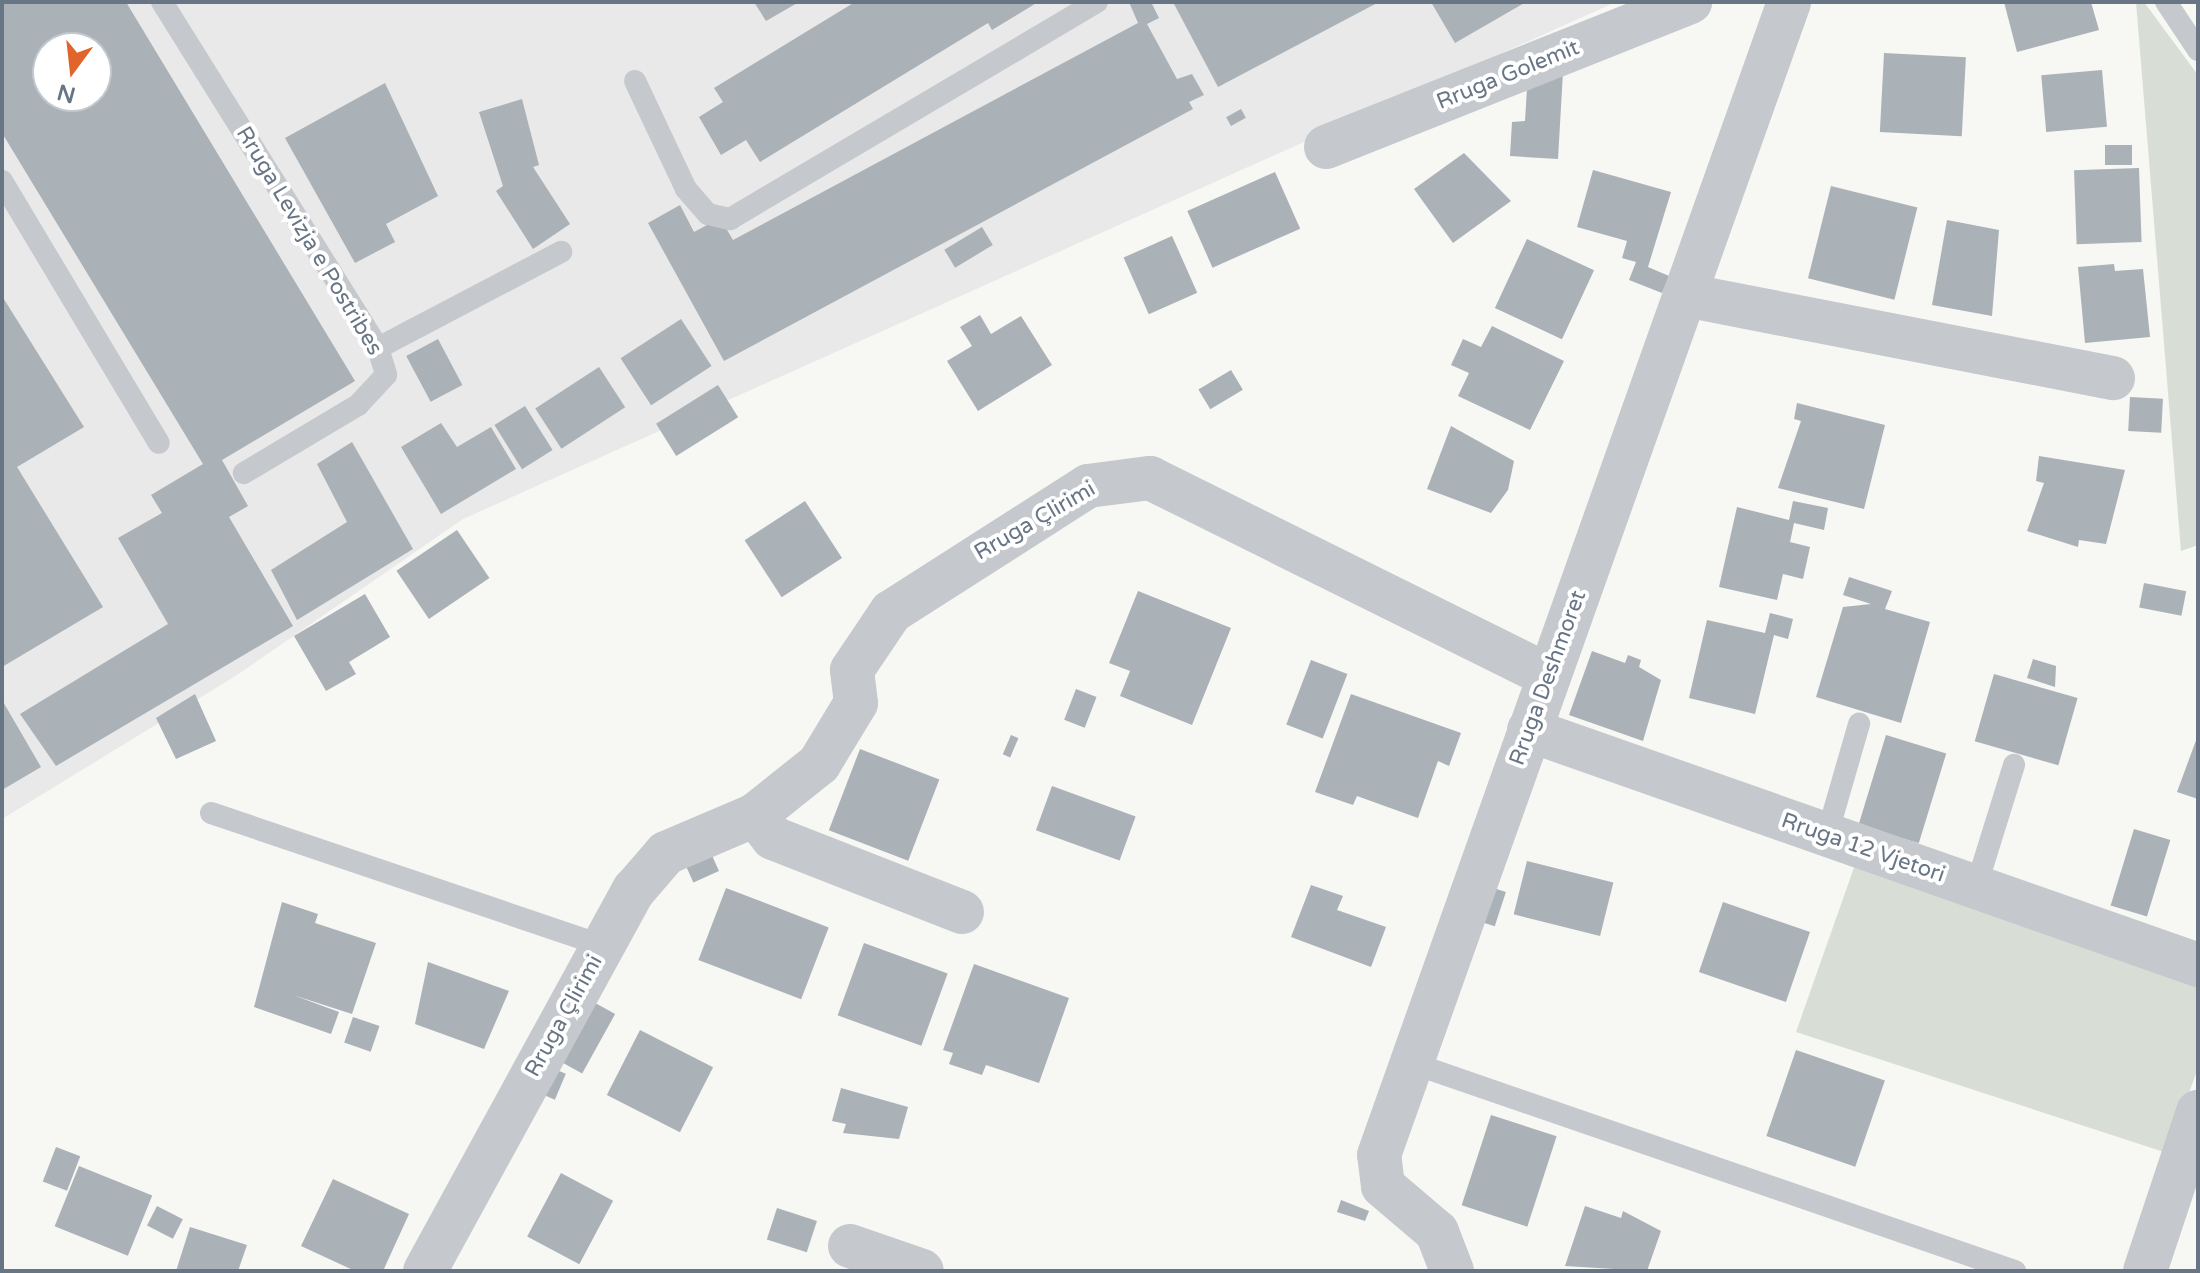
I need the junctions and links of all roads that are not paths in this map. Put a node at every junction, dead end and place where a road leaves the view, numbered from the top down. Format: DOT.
graph roads {
  1 [pos="162,2"];
  2 [pos="1097,2"];
  3 [pos="1690,2"];
  4 [pos="1789,2"];
  5 [pos="2166,2"];
  6 [pos="2198,50"];
  7 [pos="635,81"];
  8 [pos="1326,147"];
  9 [pos="2,181"];
  10 [pos="561,252"];
  11 [pos="1685,295"];
  12 [pos="378,348"];
  13 [pos="2113,378"];
  14 [pos="159,443"];
  15 [pos="244,473"];
  16 [pos="1549,676"];
  17 [pos="1859,724"];
  18 [pos="1529,730"];
  19 [pos="2014,765"];
  20 [pos="211,813"];
  21 [pos="755,815"];
  22 [pos="1827,835"];
  23 [pos="1976,887"];
  24 [pos="962,912"];
  25 [pos="604,946"];
  26 [pos="2198,965"];
  27 [pos="1412,1063"];
  28 [pos="2194,1136"];
  29 [pos="850,1246"];
  30 [pos="1462,1267"];
  31 [pos="425,1271"];
  32 [pos="922,1271"];
  33 [pos="2015,1271"];
  34 [pos="2145,1271"];
  1 -- 12 [label="lane, Rruga Levizja e Postribes"];
  2 -- 7 [label="lane"];
  3 -- 8 [label="street, Rruga Golemit"];
  4 -- 11 [label="street, Rruga Deshmoret"];
  5 -- 6 [label="lane"];
  9 -- 14 [label="lane"];
  10 -- 12 [label="lane"];
  11 -- 13 [label="street"];
  11 -- 16 [label="street, Rruga Deshmoret"];
  12 -- 15 [label="lane, Rruga Levizja e Postribes"];
  16 -- 18 [label="street, Rruga Deshmoret"];
  16 -- 21 [label="street, Rruga Çlirimi"];
  17 -- 22 [label="lane"];
  18 -- 22 [label="street, Rruga 12 Vjetori"];
  18 -- 27 [label="street, Rruga Deshmoret"];
  19 -- 23 [label="lane"];
  20 -- 25 [label="lane"];
  21 -- 24 [label="street"];
  21 -- 25 [label="street, Rruga Çlirimi"];
  22 -- 23 [label="street, Rruga 12 Vjetori"];
  23 -- 26 [label="street, Rruga 12 Vjetori"];
  25 -- 31 [label="street, Rruga Çlirimi"];
  27 -- 30 [label="street, Rruga Deshmoret"];
  27 -- 33 [label="lane"];
  28 -- 34 [label="street"];
  29 -- 32 [label="street"];
}
